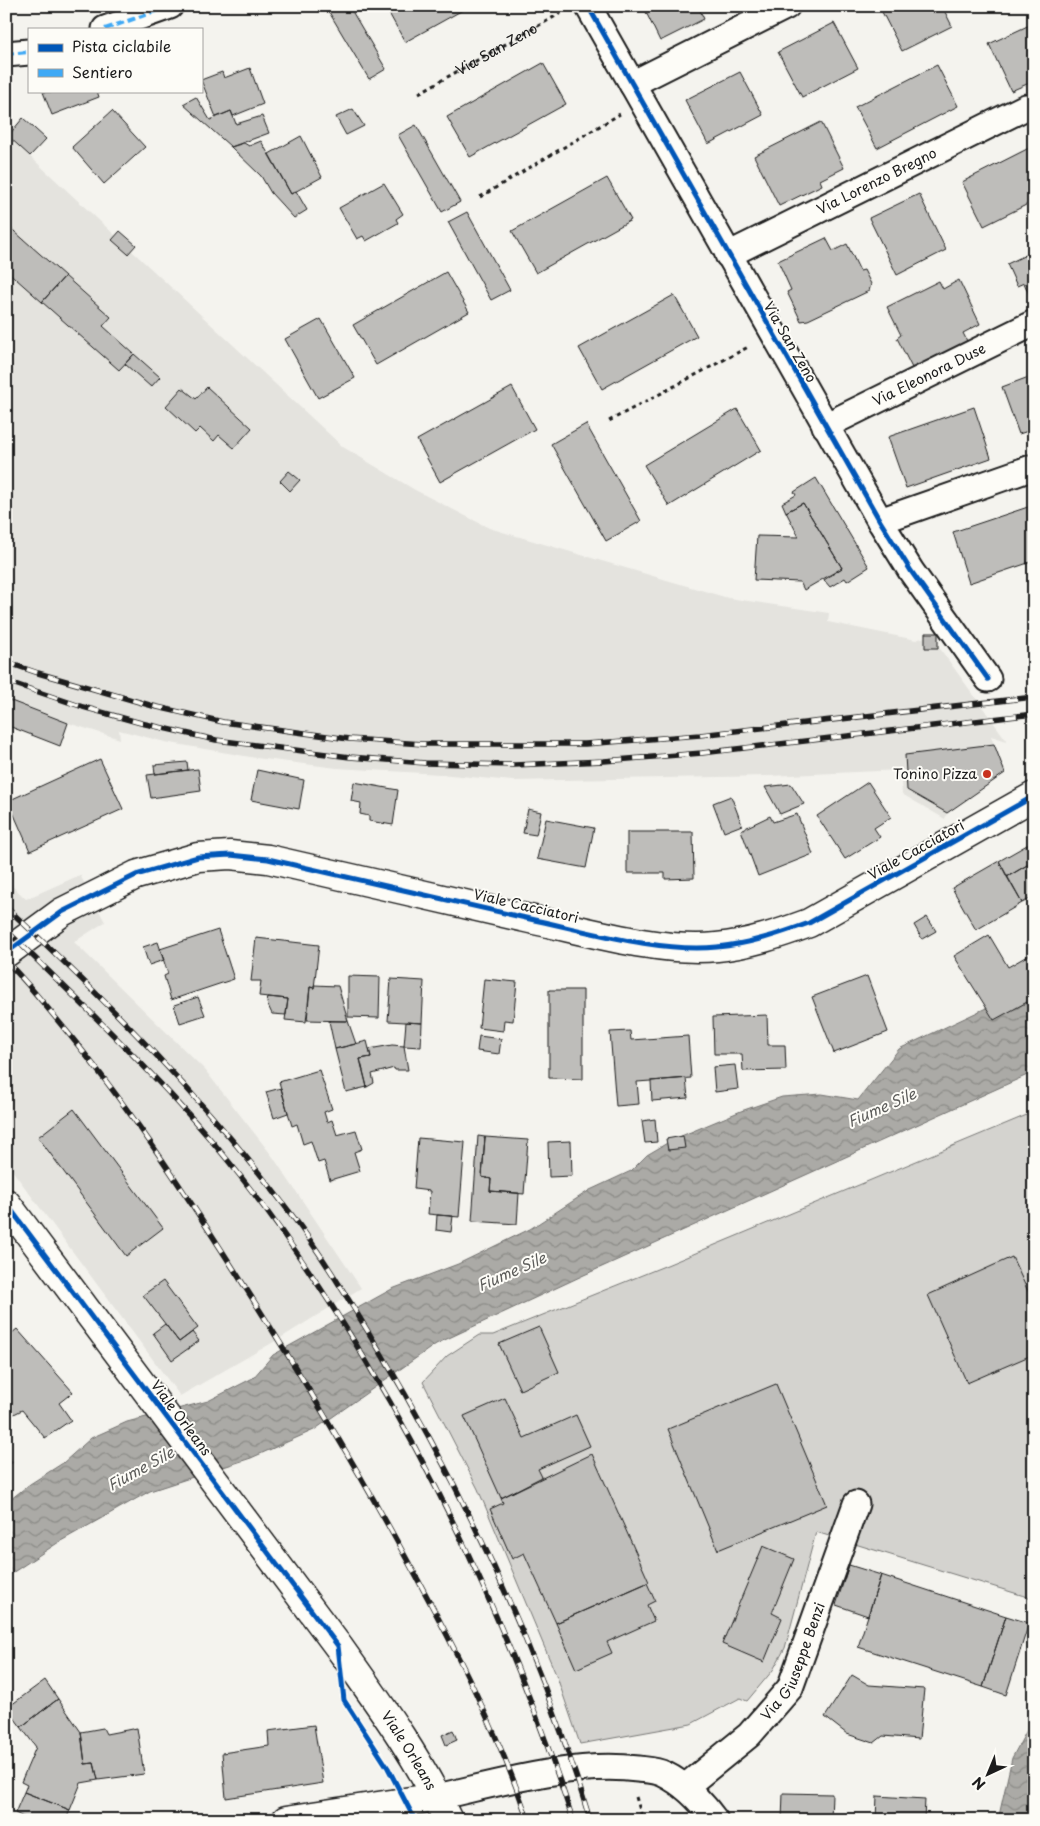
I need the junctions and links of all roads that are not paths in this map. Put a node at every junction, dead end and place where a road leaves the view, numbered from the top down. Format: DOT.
graph roads {
  1 [pos="170,6"];
  2 [pos="787,6"];
  3 [pos="576,9"];
  4 [pos="108,28"];
  5 [pos="28,52"];
  6 [pos="6,54"];
  7 [pos="637,93"];
  8 [pos="1026,107"];
  9 [pos="728,255"];
  10 [pos="1034,323"];
  11 [pos="825,426"];
  12 [pos="1034,467"];
  13 [pos="880,521"];
  14 [pos="988,679"];
  15 [pos="1034,796"];
  16 [pos="6,953"];
  17 [pos="6,1203"];
  18 [pos="856,1504"];
  19 [pos="685,1787"];
  20 [pos="443,1808"];
  21 [pos="292,1819"];
  22 [pos="715,1820"];
  1 -- 4 [label="street"];
  2 -- 7 [label="street"];
  3 -- 7 [label="street, Via San Zeno"];
  5 -- 6 [label="street"];
  7 -- 9 [label="street, Via San Zeno"];
  8 -- 9 [label="street, Via Lorenzo Bregno"];
  9 -- 11 [label="street, Via San Zeno"];
  10 -- 11 [label="street, Via Eleonora Duse"];
  11 -- 13 [label="street, Via San Zeno"];
  12 -- 13 [label="street"];
  13 -- 14 [label="street, Via San Zeno"];
  15 -- 16 [label="street, Viale Cacciatori"];
  17 -- 20 [label="street, Viale Orleans"];
  18 -- 19 [label="street, Via Giuseppe Benzi"];
  19 -- 20 [label="street"];
  19 -- 22 [label="street"];
  20 -- 21 [label="street"];
}
